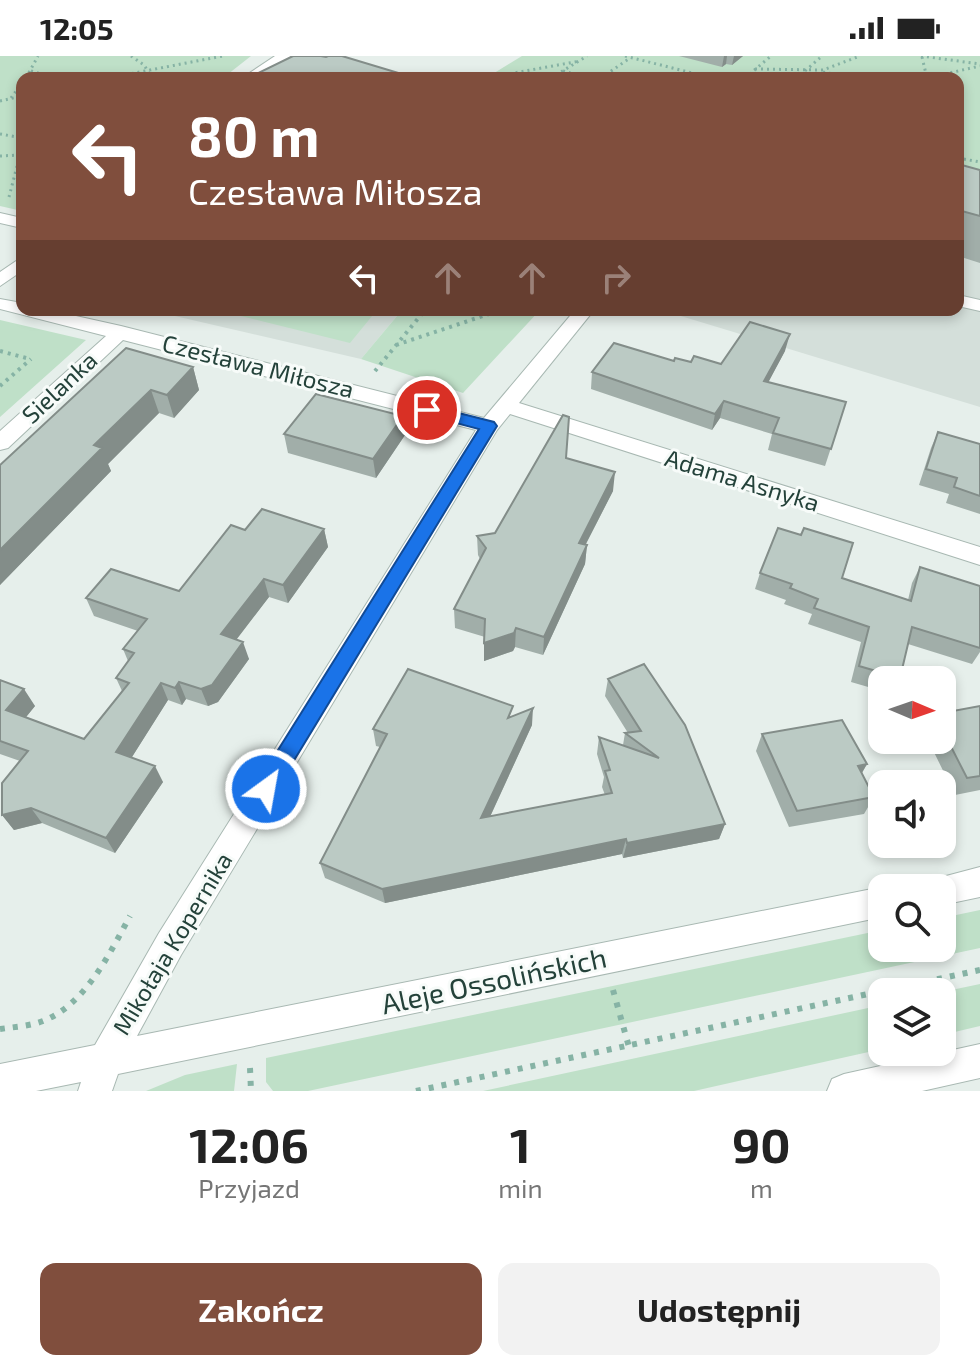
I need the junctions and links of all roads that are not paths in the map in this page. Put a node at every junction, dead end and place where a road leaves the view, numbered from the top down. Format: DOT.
graph roads {
  1 [pos="284,56"];
  2 [pos="259,72"];
  3 [pos="16,267"];
  4 [pos="0,281"];
  5 [pos="50,316"];
  6 [pos="580,316"];
  7 [pos="121,332"];
  8 [pos="496,415"];
  9 [pos="0,443"];
  10 [pos="980,556"];
  11 [pos="980,882"];
  12 [pos="956,887"];
  13 [pos="868,905"];
  14 [pos="980,1061"];
  15 [pos="100,1075"];
  16 [pos="0,1081"];
  17 [pos="844,1091"];
  1 -- 2 [label="street"];
  3 -- 4 [label="street"];
  5 -- 7 [label="street, Czesława Miłosza"];
  6 -- 8 [label="street, Mikołaja Kopernika"];
  7 -- 8 [label="street, Czesława Miłosza"];
  7 -- 9 [label="street, Sielanka"];
  8 -- 10 [label="street, Adama Asnyka"];
  8 -- 15 [label="street, Mikołaja Kopernika"];
  11 -- 12 [label="street"];
  13 -- 15 [label="street, Aleje Ossolińskich"];
  14 -- 17 [label="street"];
  15 -- 16 [label="street, Aleje Ossolińskich"];
}
